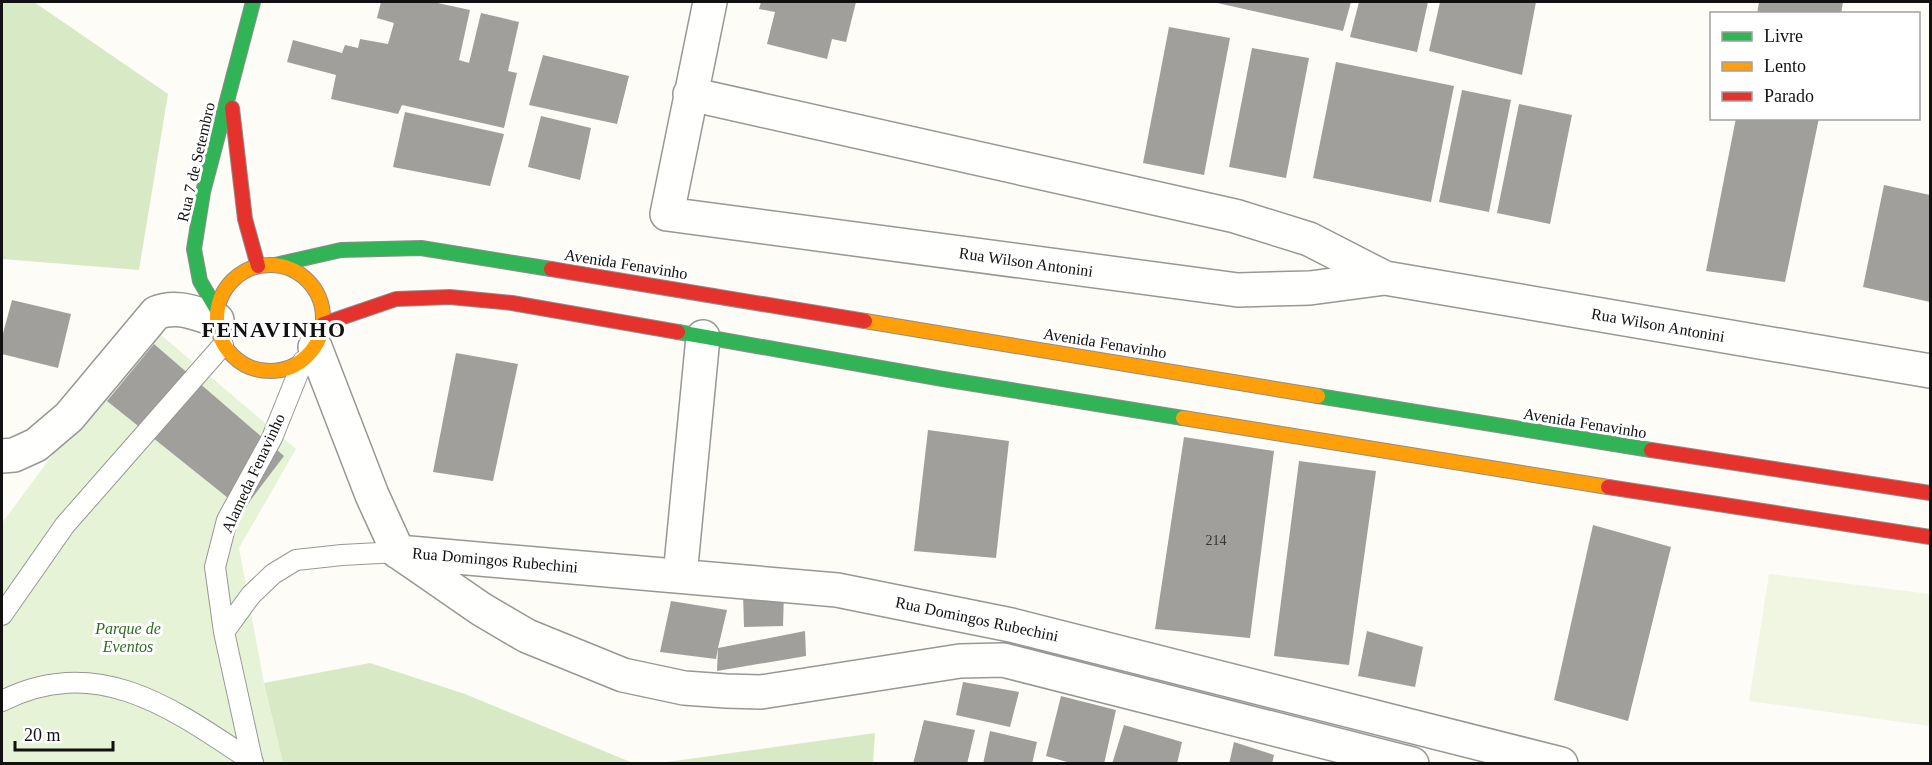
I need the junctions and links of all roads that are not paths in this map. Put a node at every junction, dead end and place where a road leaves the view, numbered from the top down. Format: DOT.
graph roads {
  1 [pos="254,2"];
  2 [pos="710,2"];
  3 [pos="230,88"];
  4 [pos="690,94"];
  5 [pos="275,265"];
  6 [pos="258,266"];
  7 [pos="1385,278"];
  8 [pos="219,325"];
  9 [pos="703,337"];
  10 [pos="314,344"];
  11 [pos="1930,371"];
  12 [pos="2,456"];
  13 [pos="1930,493"];
  14 [pos="1930,537"];
  15 [pos="399,552"];
  16 [pos="680,576"];
  17 [pos="2,615"];
  18 [pos="224,632"];
  19 [pos="2,701"];
  20 [pos="253,763"];
  21 [pos="1412,764"];
  22 [pos="1562,764"];
  1 -- 3 [label="street, Rua 7 de Setembro"];
  2 -- 4 [label="street"];
  3 -- 6 [label="street, Rua 7 de Setembro"];
  3 -- 8 [label="street, Rua 7 de Setembro"];
  4 -- 7 [label="street, Rua Wilson Antonini"];
  4 -- 7 [label="street, Rua Wilson Antonini"];
  5 -- 6 [label="street"];
  5 -- 10 [label="street"];
  5 -- 13 [label="street, Avenida Fenavinho"];
  6 -- 8 [label="street"];
  7 -- 11 [label="street, Rua Wilson Antonini"];
  8 -- 10 [label="street"];
  8 -- 12 [label="street"];
  8 -- 17 [label="lane"];
  9 -- 10 [label="street"];
  9 -- 14 [label="street"];
  9 -- 16 [label="street"];
  10 -- 15 [label="street"];
  10 -- 18 [label="lane, Alameda Fenavinho"];
  15 -- 16 [label="street, Rua Domingos Rubechini"];
  15 -- 18 [label="lane"];
  15 -- 21 [label="street, Rua Domingos Rubechini"];
  16 -- 22 [label="street, Rua Domingos Rubechini"];
  18 -- 20 [label="lane, Alameda Fenavinho"];
  19 -- 20 [label="lane"];
}
